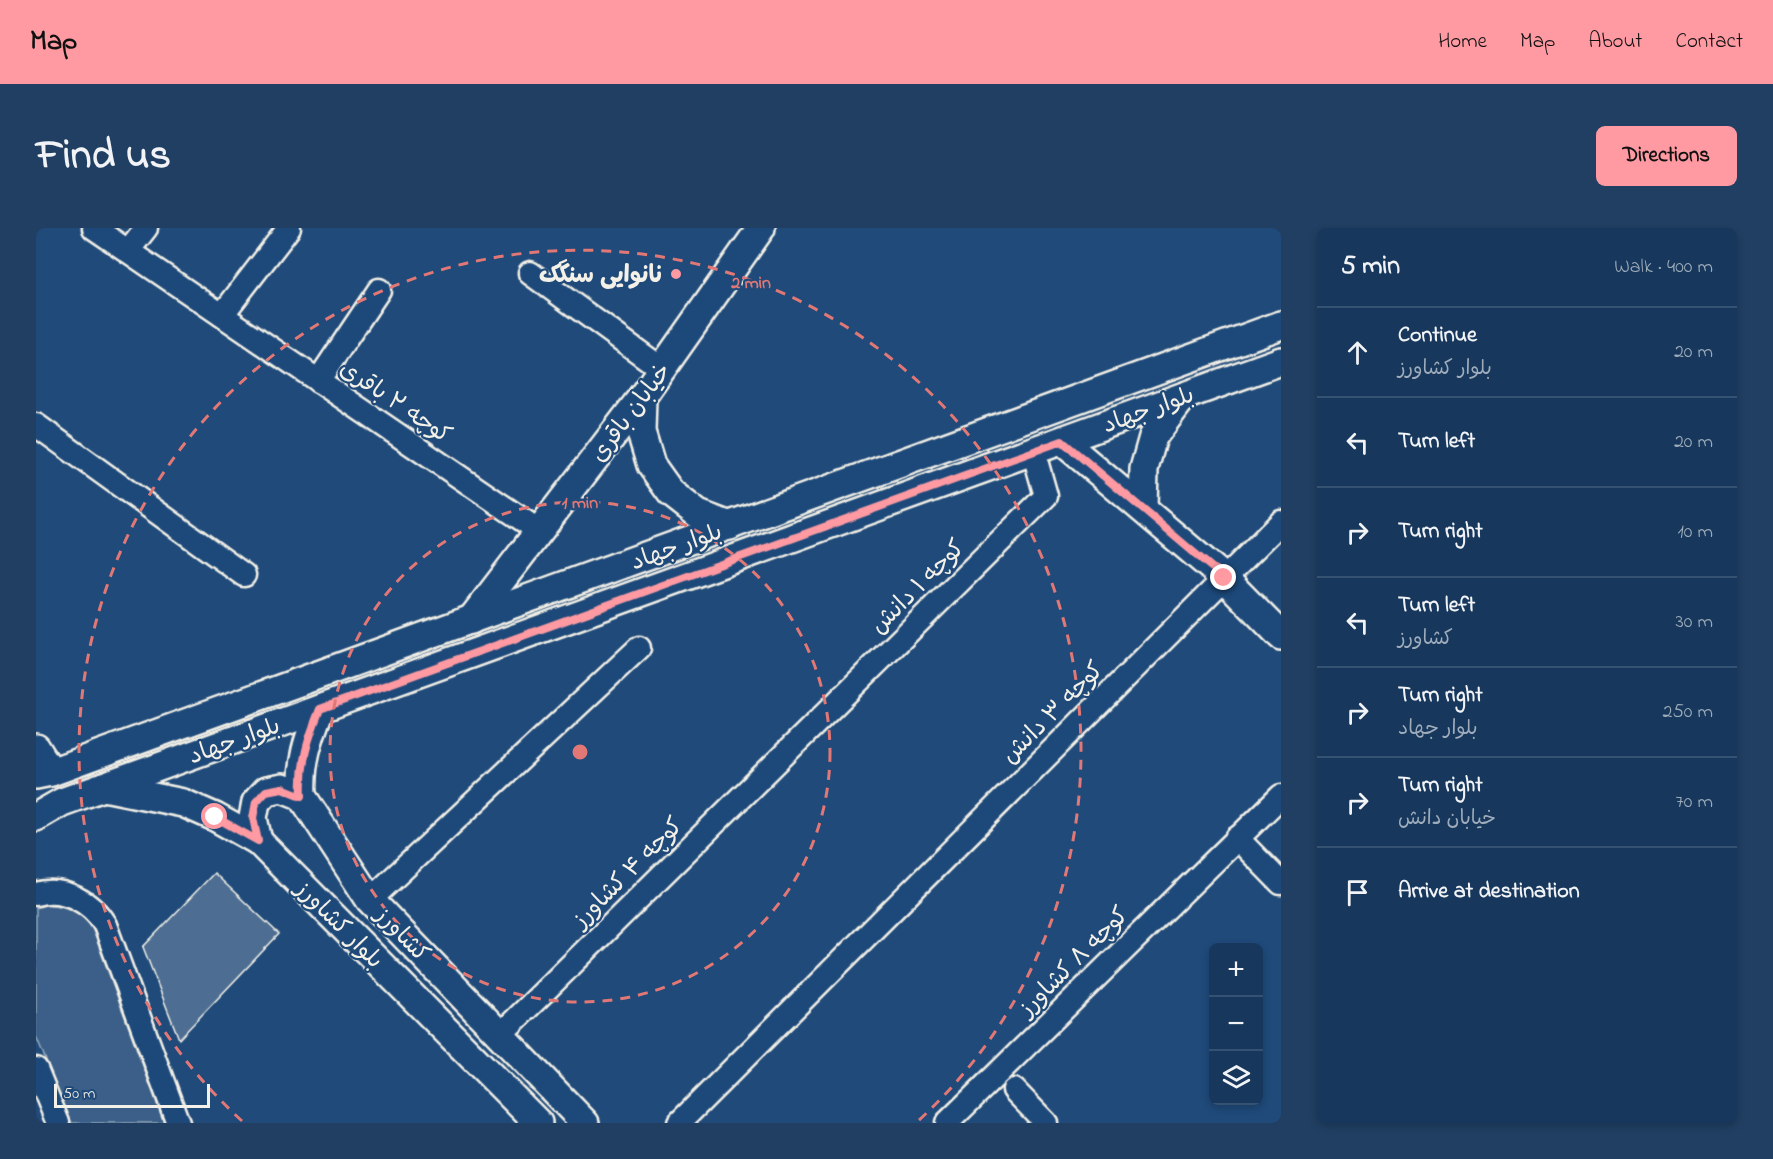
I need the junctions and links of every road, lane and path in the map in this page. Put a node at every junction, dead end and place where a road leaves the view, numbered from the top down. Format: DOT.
graph roads {
  1 [pos="94,228"];
  2 [pos="146,228"];
  3 [pos="289,228"];
  4 [pos="761,228"];
  5 [pos="128,251"];
  6 [pos="530,273"];
  7 [pos="379,290"];
  8 [pos="222,315"];
  9 [pos="1281,325"];
  10 [pos="1281,361"];
  11 [pos="662,369"];
  12 [pos="318,381"];
  13 [pos="1183,397"];
  14 [pos="642,398"];
  15 [pos="36,425"];
  16 [pos="1062,441"];
  17 [pos="1033,450"];
  18 [pos="1143,509"];
  19 [pos="1281,522"];
  20 [pos="730,526"];
  21 [pos="539,531"];
  22 [pos="244,575"];
  23 [pos="1224,578"];
  24 [pos="471,620"];
  25 [pos="1281,636"];
  26 [pos="639,648"];
  27 [pos="320,709"];
  28 [pos="792,747"];
  29 [pos="36,748"];
  30 [pos="43,774"];
  31 [pos="104,787"];
  32 [pos="302,796"];
  33 [pos="1281,796"];
  34 [pos="36,817"];
  35 [pos="1237,838"];
  36 [pos="258,841"];
  37 [pos="1281,883"];
  38 [pos="36,894"];
  39 [pos="370,900"];
  40 [pos="501,1035"];
  41 [pos="36,1069"];
  42 [pos="1014,1090"];
  43 [pos="58,1123"];
  44 [pos="178,1123"];
  45 [pos="538,1123"];
  46 [pos="585,1123"];
  47 [pos="679,1123"];
  48 [pos="946,1123"];
  49 [pos="1046,1123"];
  1 -- 5 [label="street, کوچه ۲ باقری"];
  2 -- 5 [label="street"];
  3 -- 8 [label="street"];
  4 -- 11 [label="street, خیابان باقری"];
  5 -- 8 [label="street, کوچه ۲ باقری"];
  6 -- 11 [label="street"];
  7 -- 12 [label="street"];
  8 -- 12 [label="street, کوچه ۲ باقری"];
  9 -- 20 [label="street, بلوار جهاد"];
  10 -- 13 [label="street, بلوار جهاد"];
  11 -- 14 [label="street, خیابان باقری"];
  12 -- 21 [label="street, کوچه ۲ باقری"];
  13 -- 16 [label="street, بلوار جهاد"];
  13 -- 18 [label="street"];
  14 -- 20 [label="street"];
  14 -- 21 [label="street, خیابان باقری"];
  15 -- 22 [label="street"];
  16 -- 17 [label="street, بلوار جهاد"];
  16 -- 18 [label="street"];
  17 -- 27 [label="street, بلوار جهاد"];
  17 -- 28 [label="street, کوچه ۱ دانش"];
  18 -- 23 [label="street"];
  19 -- 23 [label="street, کوچه ۳ دانش"];
  20 -- 24 [label="street, بلوار جهاد"];
  21 -- 24 [label="street, خیابان باقری"];
  23 -- 25 [label="street"];
  23 -- 47 [label="street, کوچه ۳ دانش"];
  24 -- 30 [label="street, بلوار جهاد"];
  26 -- 39 [label="street"];
  27 -- 31 [label="street, بلوار جهاد"];
  27 -- 32 [label="street"];
  28 -- 40 [label="street, کوچه ۴ کشاورز"];
  29 -- 30 [label="street"];
  31 -- 34 [label="street, بلوار جهاد"];
  31 -- 36 [label="street, بلوار کشاورز"];
  32 -- 36 [label="street"];
  32 -- 39 [label="street, کشاورز"];
  33 -- 35 [label="street, کوچه ۸ کشاورز"];
  35 -- 37 [label="street"];
  35 -- 48 [label="street, کوچه ۸ کشاورز"];
  36 -- 45 [label="street, بلوار کشاورز"];
  38 -- 44 [label="street"];
  39 -- 40 [label="street, کشاورز"];
  40 -- 46 [label="street, کشاورز"];
  41 -- 43 [label="street"];
  42 -- 49 [label="street"];
}
